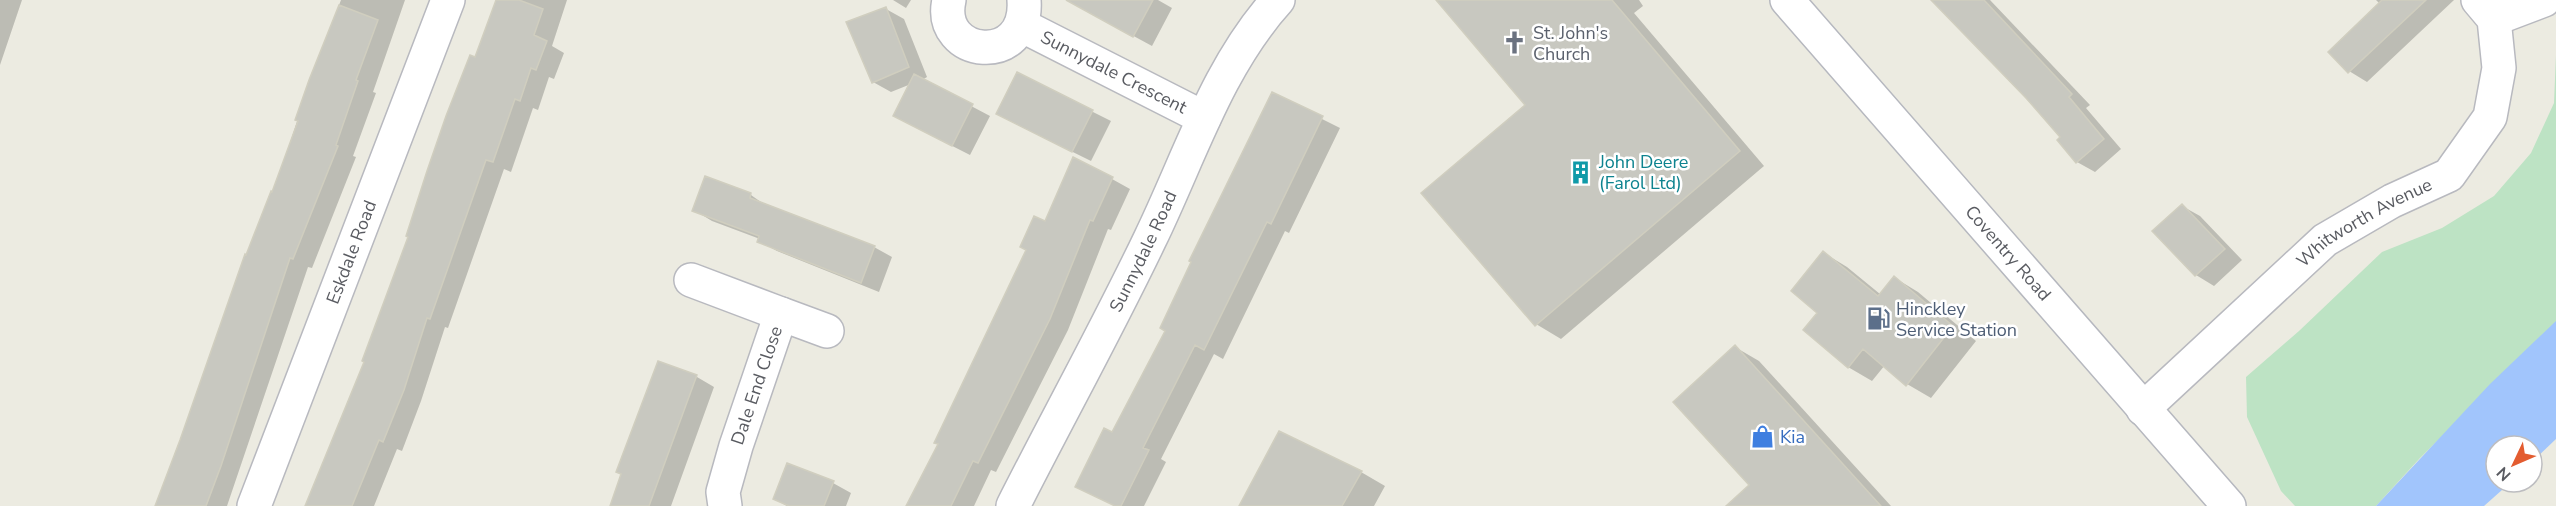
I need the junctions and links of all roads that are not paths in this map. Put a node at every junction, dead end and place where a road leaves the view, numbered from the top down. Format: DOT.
graph roads {
  1 [pos="448,0"];
  2 [pos="949,0"];
  3 [pos="1278,0"];
  4 [pos="1787,0"];
  5 [pos="2544,0"];
  6 [pos="2486,10"];
  7 [pos="1023,13"];
  8 [pos="1204,118"];
  9 [pos="691,280"];
  10 [pos="781,314"];
  11 [pos="827,331"];
  12 [pos="2142,409"];
  13 [pos="254,506"];
  14 [pos="725,506"];
  15 [pos="1013,506"];
  16 [pos="2229,506"];
  1 -- 13 [label="street, Eskdale Road"];
  2 -- 7 [label="street, Sunnydale Crescent"];
  3 -- 8 [label="street, Sunnydale Road"];
  4 -- 12 [label="street, Coventry Road"];
  5 -- 6 [label="street"];
  6 -- 12 [label="street, Whitworth Avenue"];
  7 -- 8 [label="street, Sunnydale Crescent"];
  8 -- 15 [label="street, Sunnydale Road"];
  9 -- 10 [label="street"];
  10 -- 11 [label="street, Dale End Close"];
  10 -- 14 [label="street, Dale End Close"];
  12 -- 16 [label="street, Coventry Road"];
}
